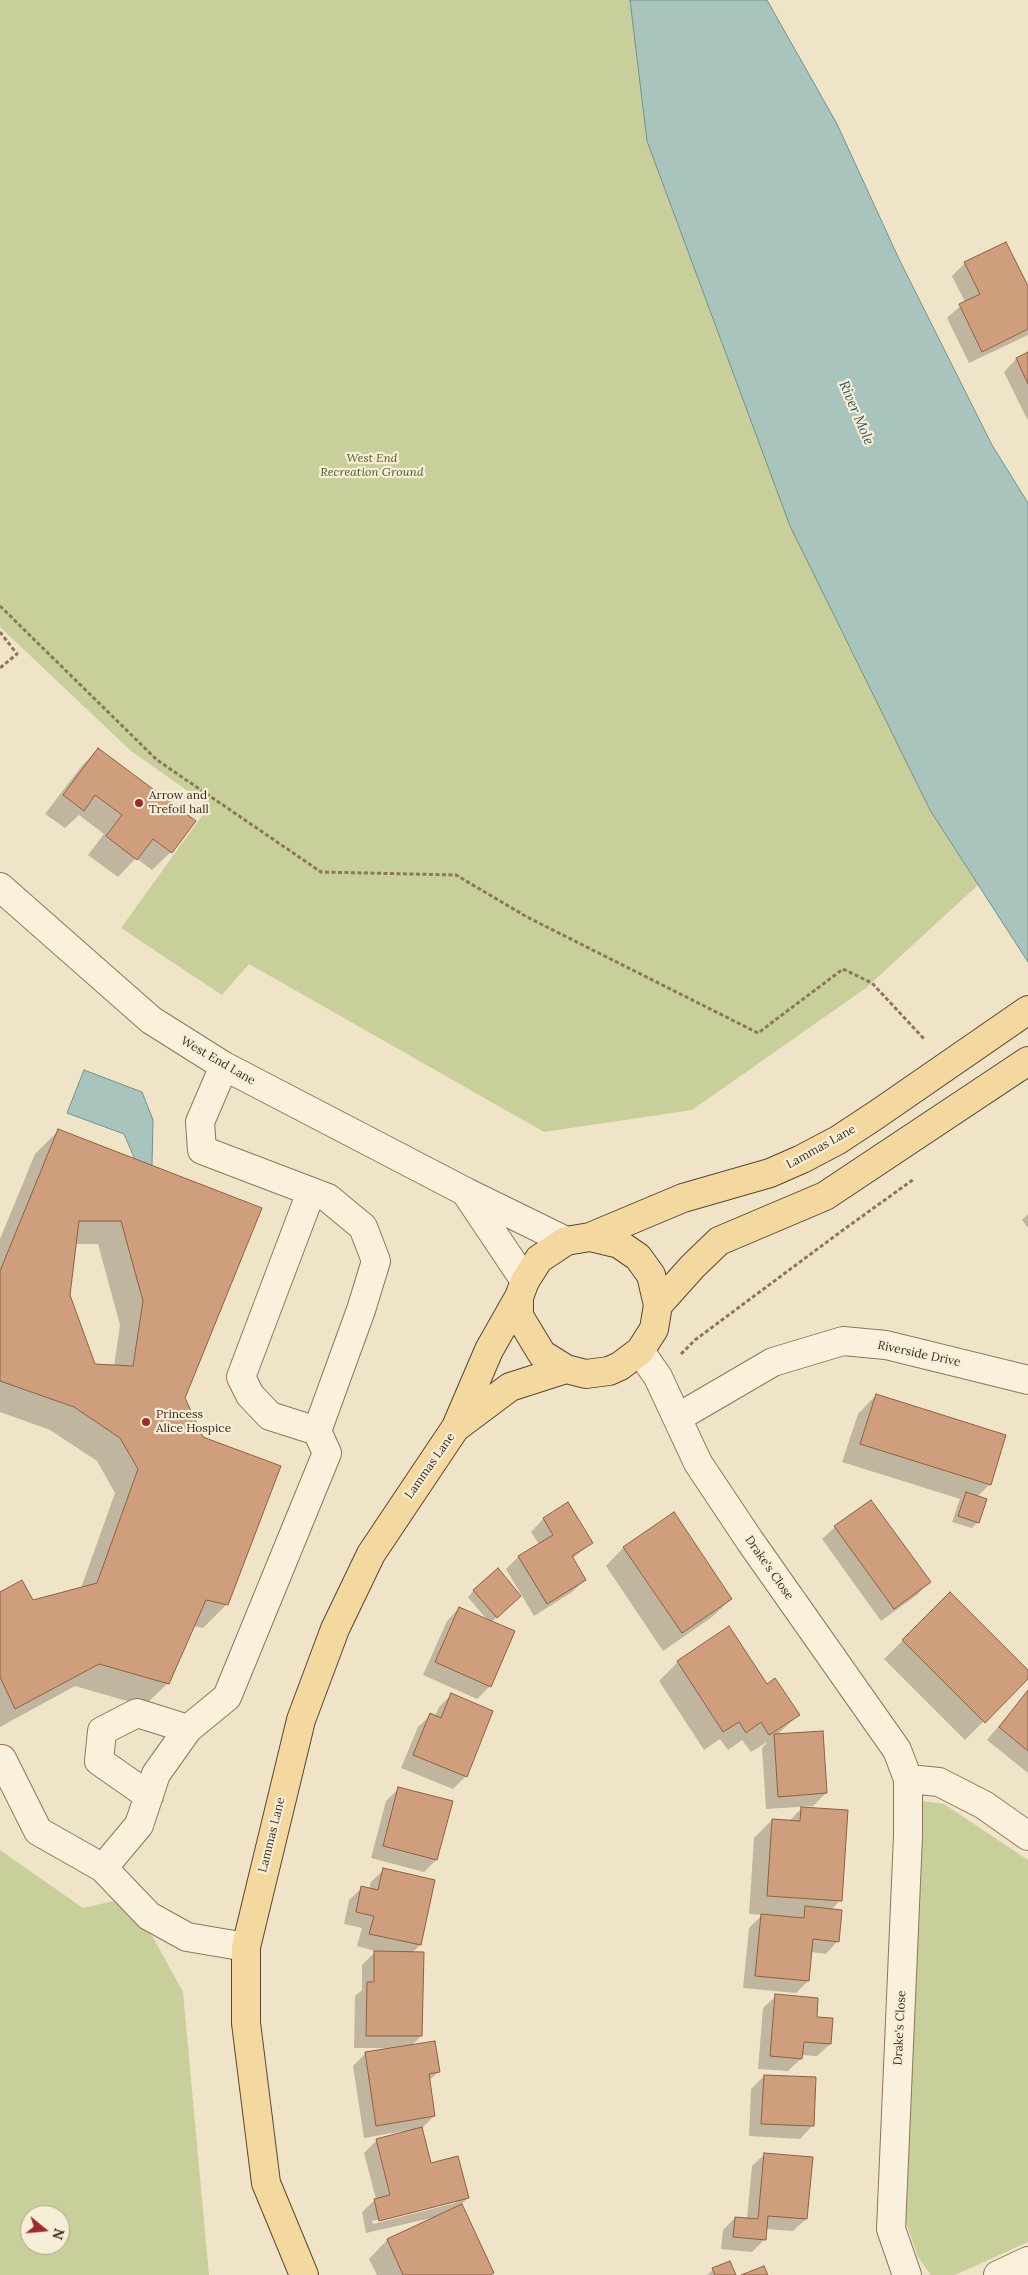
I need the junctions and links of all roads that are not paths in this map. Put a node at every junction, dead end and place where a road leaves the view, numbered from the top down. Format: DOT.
graph roads {
  1 [pos="0,888"];
  2 [pos="1028,1010"];
  3 [pos="1028,1061"];
  4 [pos="224,1066"];
  5 [pos="311,1192"];
  6 [pos="466,1192"];
  7 [pos="578,1239"];
  8 [pos="522,1289"];
  9 [pos="658,1305"];
  10 [pos="640,1352"];
  11 [pos="566,1369"];
  12 [pos="1028,1380"];
  13 [pos="677,1418"];
  14 [pos="456,1427"];
  15 [pos="318,1431"];
  16 [pos="188,1729"];
  17 [pos="2,1758"];
  18 [pos="908,1779"];
  19 [pos="149,1796"];
  20 [pos="1028,1836"];
  21 [pos="103,1868"];
  22 [pos="246,1947"];
  23 [pos="1028,2261"];
  24 [pos="304,2275"];
  25 [pos="907,2275"];
  26 [pos="998,2275"];
  1 -- 4 [label="street, West End Lane"];
  2 -- 7 [label="main road, Lammas Lane"];
  3 -- 9 [label="main road"];
  4 -- 5 [label="street"];
  4 -- 6 [label="street, West End Lane"];
  5 -- 15 [label="street"];
  5 -- 15 [label="street"];
  6 -- 7 [label="street, West End Lane"];
  6 -- 8 [label="street, West End Lane"];
  7 -- 8 [label="main road"];
  7 -- 9 [label="main road"];
  8 -- 11 [label="main road"];
  8 -- 14 [label="main road, Lammas Lane"];
  9 -- 10 [label="main road"];
  10 -- 11 [label="main road"];
  10 -- 13 [label="street, Drake's Close"];
  11 -- 14 [label="main road, Lammas Lane"];
  12 -- 13 [label="street, Riverside Drive"];
  13 -- 18 [label="street, Drake's Close"];
  14 -- 22 [label="main road, Lammas Lane"];
  15 -- 16 [label="street"];
  16 -- 19 [label="street"];
  16 -- 19 [label="street"];
  17 -- 21 [label="street"];
  18 -- 20 [label="street"];
  18 -- 25 [label="street, Drake's Close"];
  19 -- 21 [label="street"];
  21 -- 22 [label="street"];
  22 -- 24 [label="main road, Lammas Lane"];
  23 -- 26 [label="street"];
}
